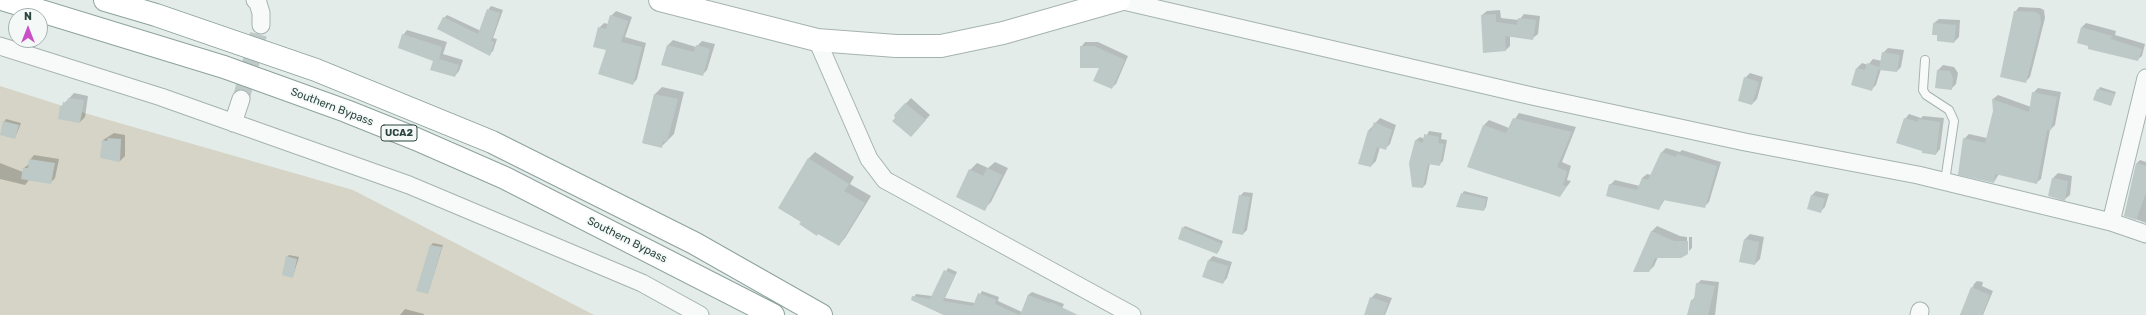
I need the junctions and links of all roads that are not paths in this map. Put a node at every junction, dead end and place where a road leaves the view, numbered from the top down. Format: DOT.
graph roads {
  1 [pos="5,0"];
  2 [pos="105,0"];
  3 [pos="255,0"];
  4 [pos="660,0"];
  5 [pos="1119,0"];
  6 [pos="261,25"];
  7 [pos="817,40"];
  8 [pos="0,46"];
  9 [pos="1925,60"];
  10 [pos="2146,78"];
  11 [pos="241,98"];
  12 [pos="233,123"];
  13 [pos="1945,182"];
  14 [pos="2111,222"];
  15 [pos="2146,234"];
  16 [pos="700,315"];
  17 [pos="772,315"];
  18 [pos="821,315"];
  19 [pos="1132,315"];
  1 -- 17 [label="main road, Southern Bypass / UCA2"];
  2 -- 18 [label="main road, UCA2"];
  3 -- 6 [label="street"];
  4 -- 7 [label="main road"];
  5 -- 7 [label="main road"];
  5 -- 13 [label="street"];
  7 -- 19 [label="street"];
  8 -- 12 [label="street"];
  9 -- 13 [label="lane"];
  10 -- 14 [label="street"];
  11 -- 12 [label="street"];
  12 -- 16 [label="street"];
  13 -- 14 [label="street"];
  14 -- 15 [label="street"];
}
